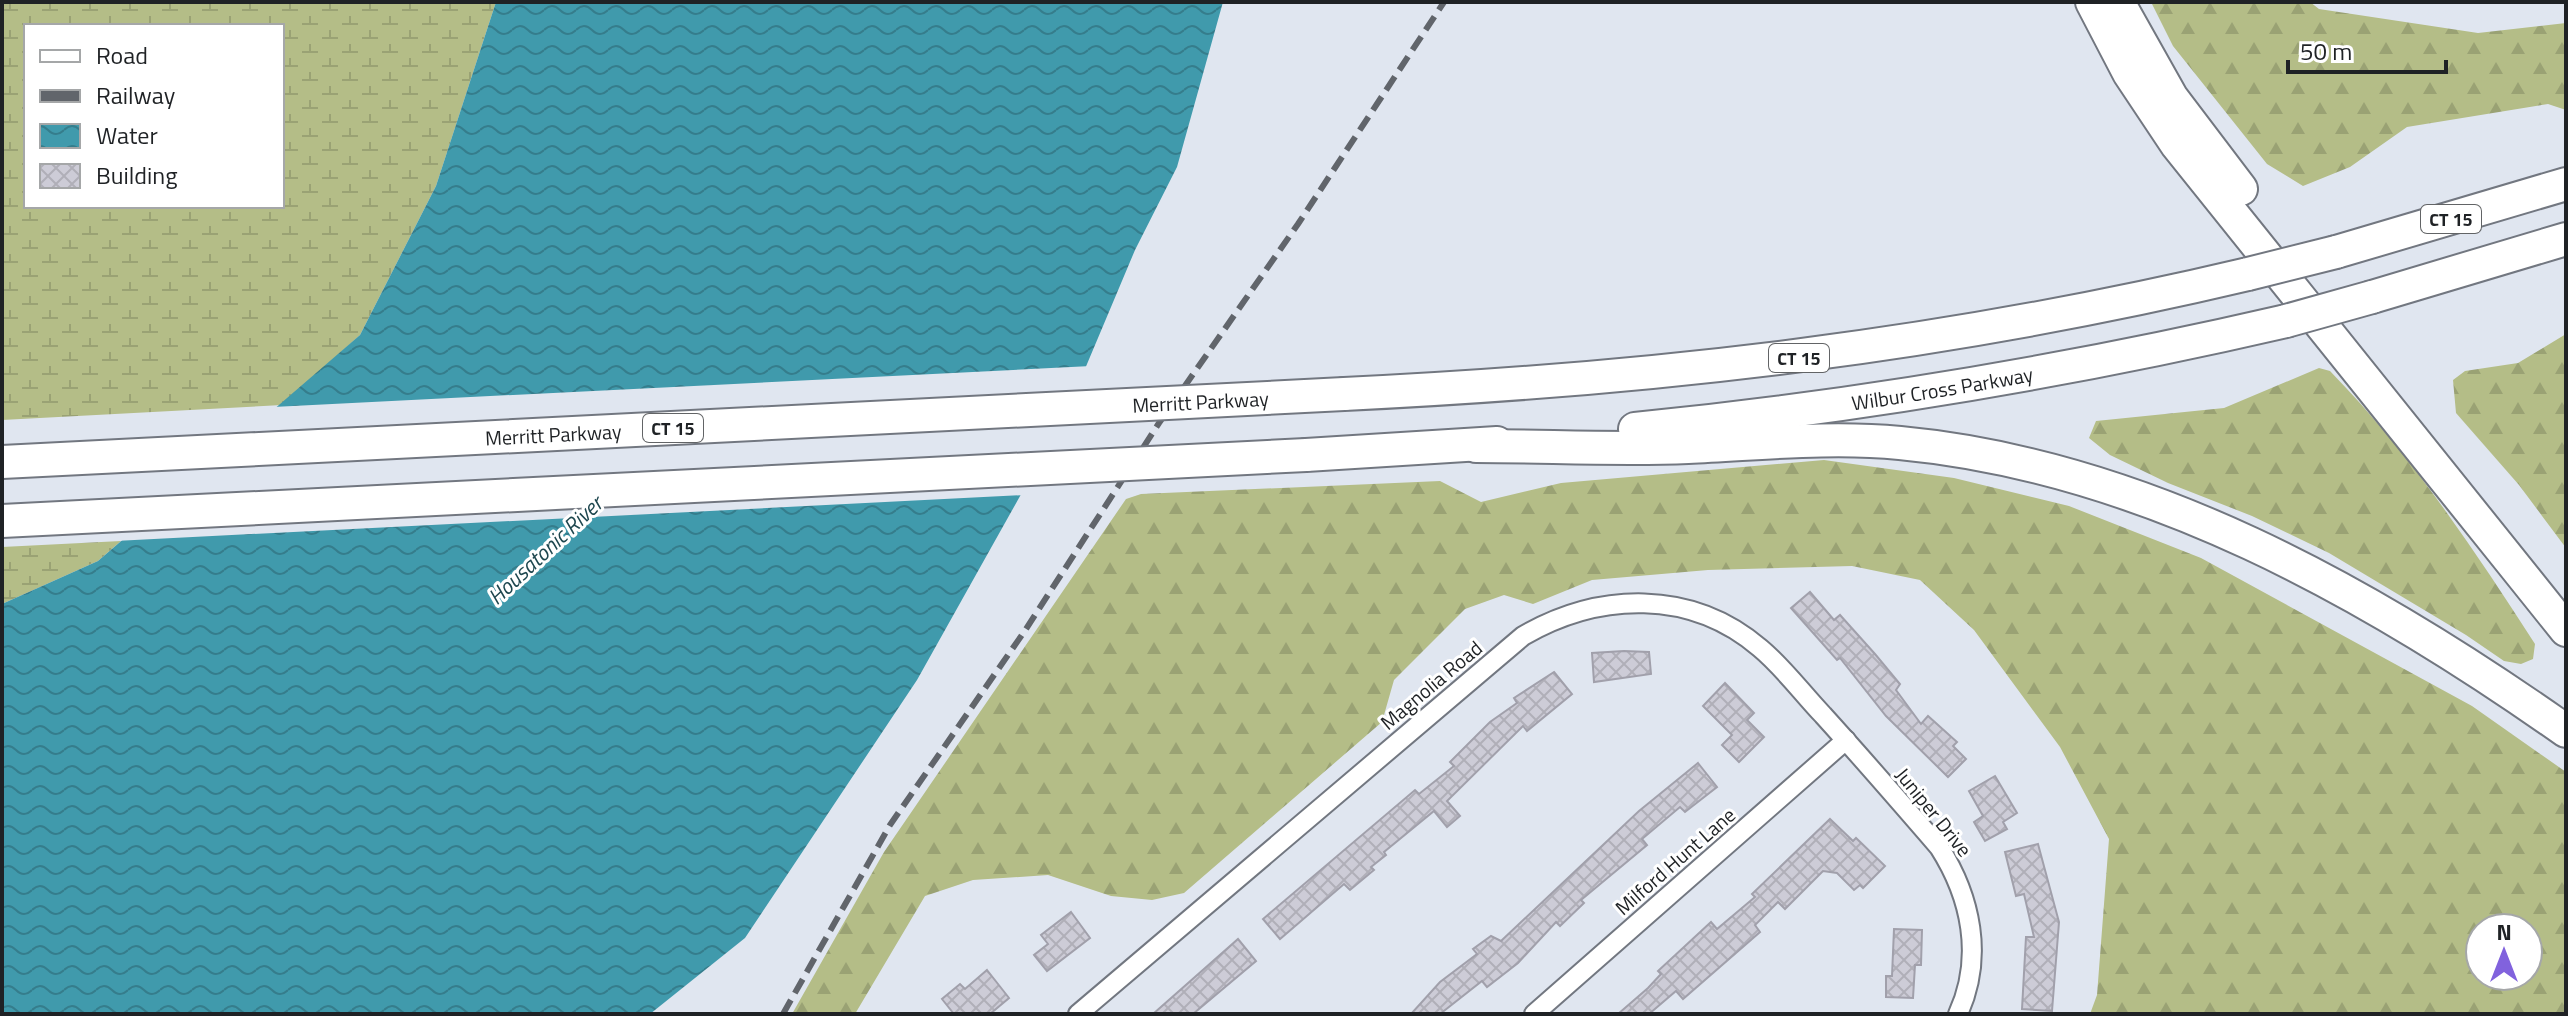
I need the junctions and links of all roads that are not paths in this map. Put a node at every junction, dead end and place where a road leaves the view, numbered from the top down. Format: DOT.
graph roads {
  1 [pos="2092,2"];
  2 [pos="2118,2"];
  3 [pos="2566,184"];
  4 [pos="2566,239"];
  5 [pos="1476,446"];
  6 [pos="2,462"];
  7 [pos="2,521"];
  8 [pos="2566,596"];
  9 [pos="2566,630"];
  10 [pos="2566,731"];
  11 [pos="1846,740"];
  12 [pos="1078,1014"];
  13 [pos="1534,1014"];
  14 [pos="1958,1014"];
  1 -- 9 [label="highway"];
  2 -- 8 [label="highway"];
  3 -- 6 [label="highway, Merritt Parkway / CT 15, bridge"];
  4 -- 5 [label="highway, Wilbur Cross Parkway, bridge"];
  5 -- 7 [label="highway, Wilbur Cross Parkway, bridge"];
  5 -- 10 [label="highway"];
  11 -- 12 [label="street, Magnolia Road"];
  11 -- 13 [label="street, Milford Hunt Lane"];
  11 -- 14 [label="street, Juniper Drive"];
}
